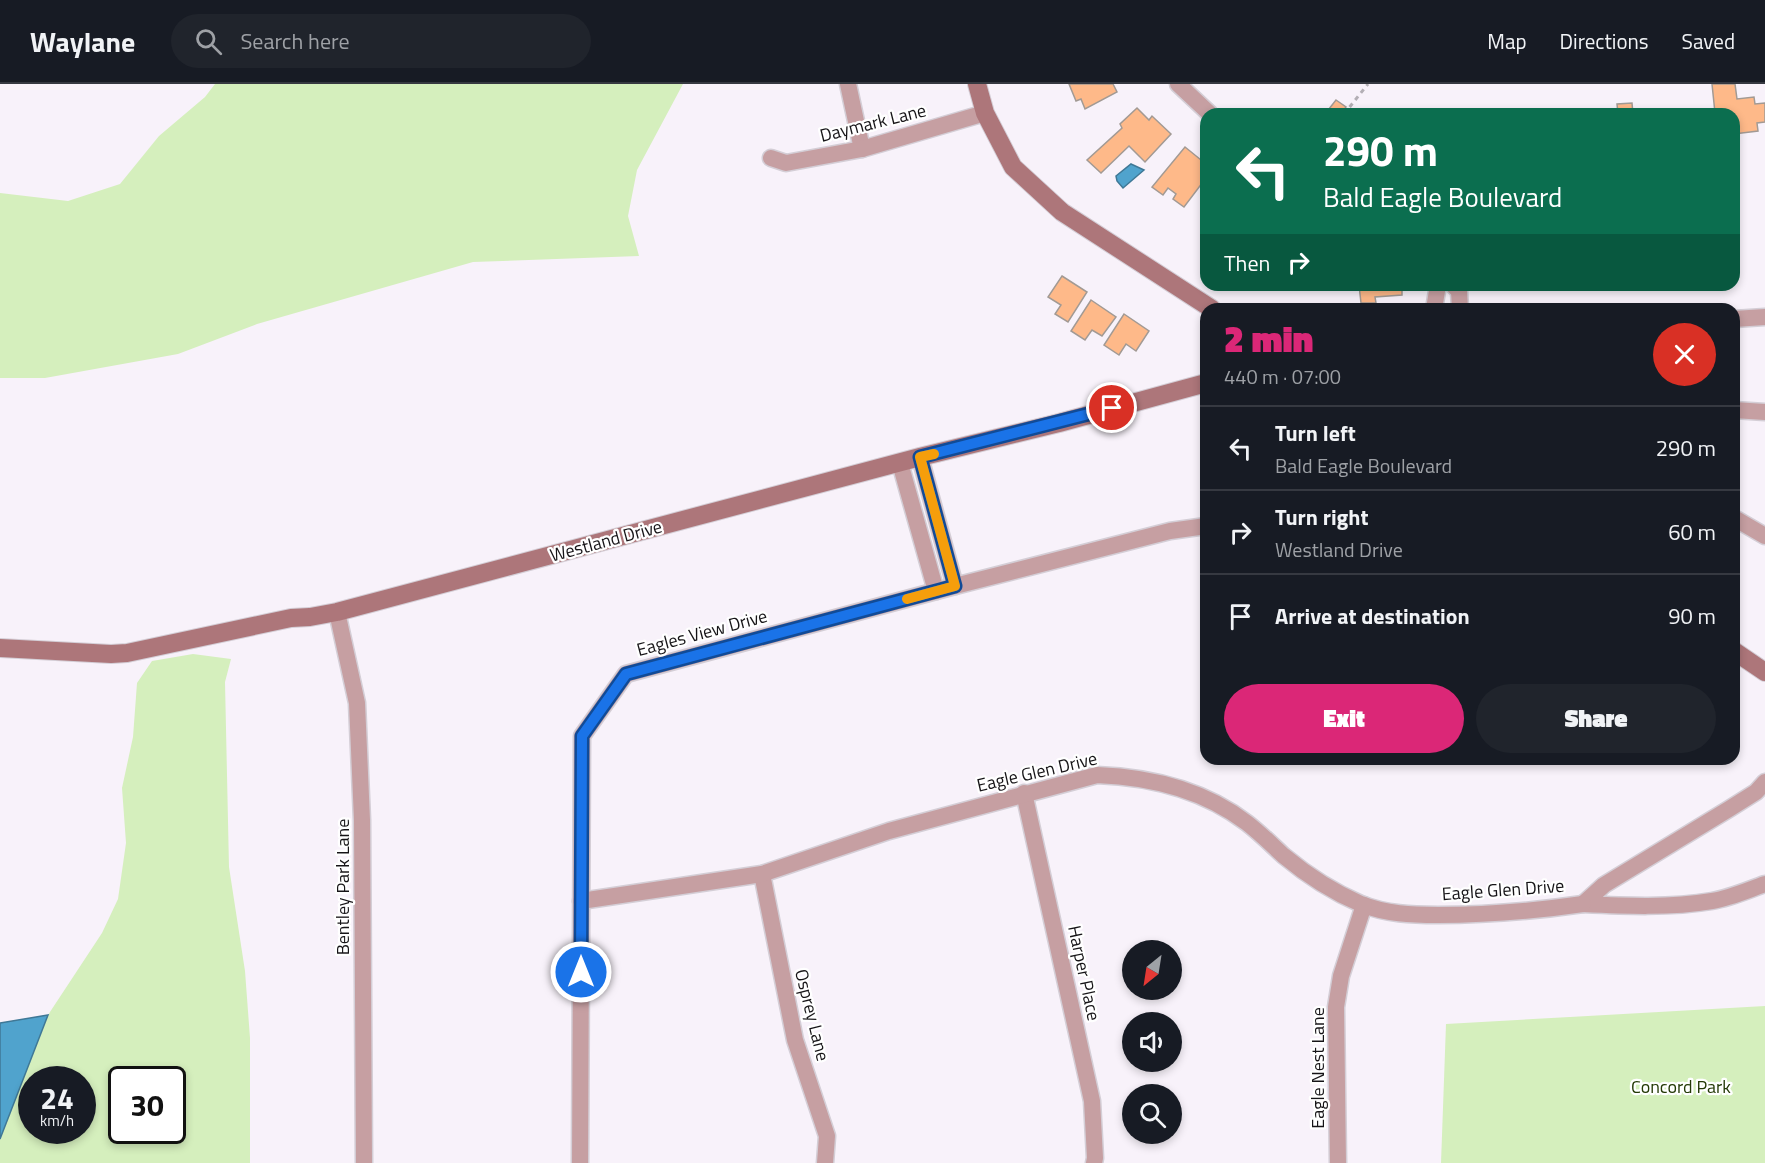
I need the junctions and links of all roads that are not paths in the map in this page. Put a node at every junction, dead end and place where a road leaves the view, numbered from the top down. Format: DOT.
graph roads {
  1 [pos="848,84"];
  2 [pos="977,84"];
  3 [pos="1178,84"];
  4 [pos="1204,108"];
  5 [pos="985,113"];
  6 [pos="862,149"];
  7 [pos="771,159"];
  8 [pos="1201,303"];
  9 [pos="1765,317"];
  10 [pos="1740,319"];
  11 [pos="1199,385"];
  12 [pos="1740,410"];
  13 [pos="1765,412"];
  14 [pos="920,457"];
  15 [pos="900,463"];
  16 [pos="1740,521"];
  17 [pos="1200,527"];
  18 [pos="1765,536"];
  19 [pos="955,586"];
  20 [pos="936,591"];
  21 [pos="337,612"];
  22 [pos="0,648"];
  23 [pos="1740,655"];
  24 [pos="1765,672"];
  25 [pos="1765,782"];
  26 [pos="1024,793"];
  27 [pos="762,874"];
  28 [pos="1765,884"];
  29 [pos="581,901"];
  30 [pos="1583,904"];
  31 [pos="1364,905"];
  32 [pos="364,1163"];
  33 [pos="580,1163"];
  34 [pos="825,1163"];
  35 [pos="1094,1163"];
  36 [pos="1338,1163"];
  1 -- 6 [label="street"];
  2 -- 5 [label="main road"];
  3 -- 4 [label="street"];
  5 -- 6 [label="street, Daymark Lane"];
  5 -- 8 [label="main road"];
  6 -- 7 [label="street, Daymark Lane"];
  9 -- 10 [label="street"];
  11 -- 14 [label="main road, Westland Drive"];
  12 -- 13 [label="street"];
  14 -- 15 [label="main road, Westland Drive"];
  14 -- 19 [label="street"];
  15 -- 20 [label="street"];
  15 -- 21 [label="main road, Westland Drive"];
  16 -- 18 [label="street"];
  17 -- 19 [label="street, Eagles View Drive"];
  19 -- 20 [label="street, Eagles View Drive"];
  20 -- 29 [label="street, Eagles View Drive"];
  21 -- 22 [label="main road, Westland Drive"];
  21 -- 32 [label="street, Bentley Park Lane"];
  23 -- 24 [label="main road"];
  25 -- 30 [label="street, Eagle Glen Drive"];
  26 -- 27 [label="street, Eagle Glen Drive"];
  26 -- 31 [label="street, Eagle Glen Drive"];
  26 -- 35 [label="street, Harper Place"];
  27 -- 29 [label="street, Eagle Glen Drive"];
  27 -- 34 [label="street, Osprey Lane"];
  28 -- 30 [label="street, Eagle Glen Drive"];
  29 -- 33 [label="street, Eagles View Drive"];
  30 -- 31 [label="street, Eagle Glen Drive"];
  31 -- 36 [label="street, Eagle Nest Lane"];
}
